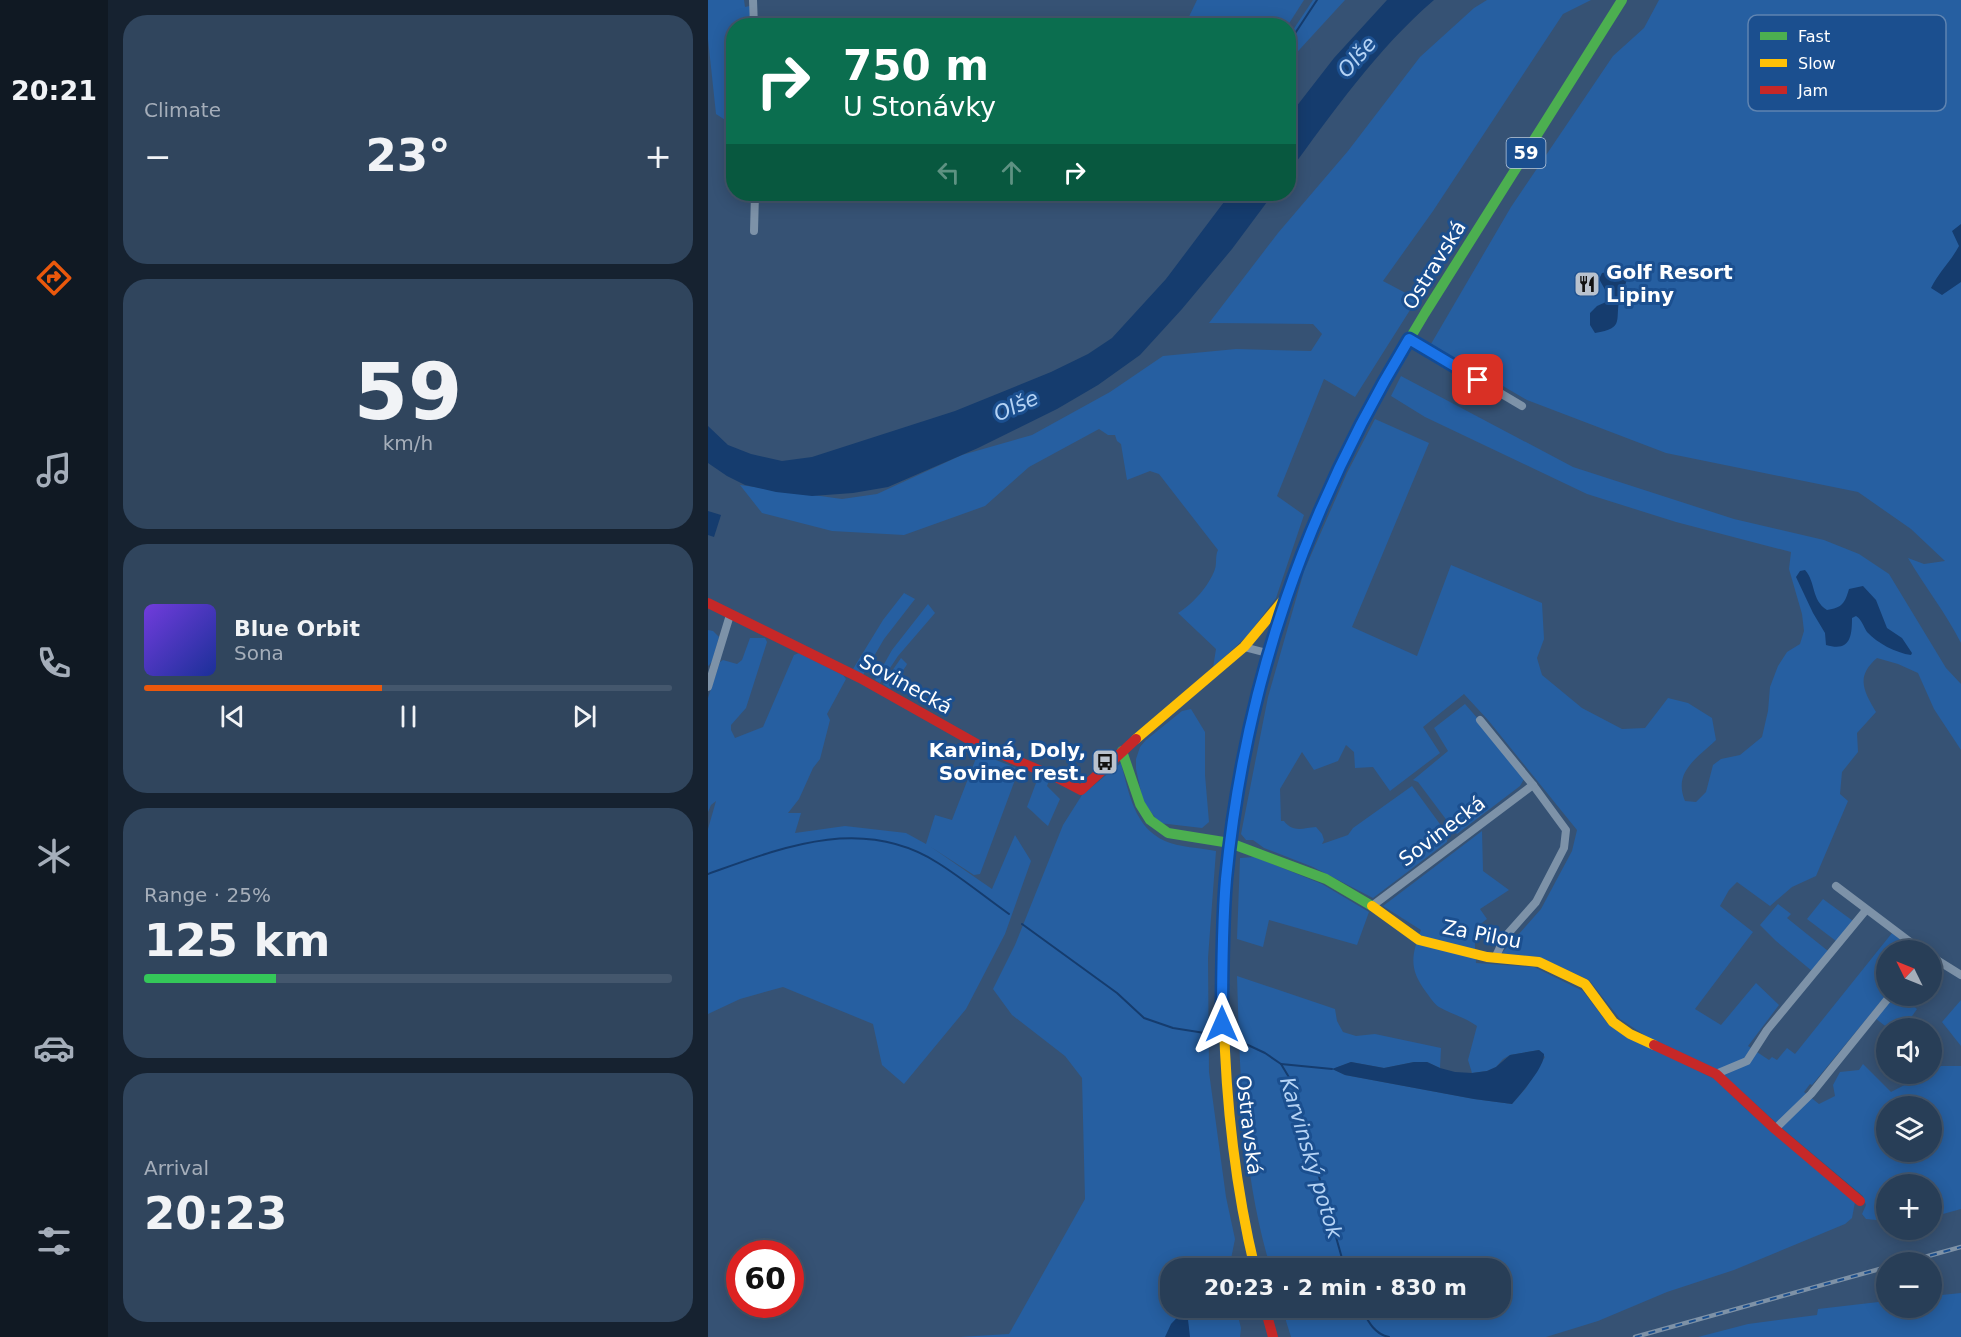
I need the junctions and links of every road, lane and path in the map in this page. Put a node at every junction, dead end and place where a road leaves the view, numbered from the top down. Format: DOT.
graph roads {
  1 [pos="753,0"];
  2 [pos="1622,0"];
  3 [pos="754,18"];
  4 [pos="755,201"];
  5 [pos="754,231"];
  6 [pos="1409,339"];
  7 [pos="1522,406"];
  8 [pos="1286,597"];
  9 [pos="708,603"];
  10 [pos="730,615"];
  11 [pos="1244,646"];
  12 [pos="1268,653"];
  13 [pos="708,687"];
  14 [pos="1480,720"];
  15 [pos="1122,750"];
  16 [pos="1533,784"];
  17 [pos="1230,843"];
  18 [pos="1836,886"];
  19 [pos="1372,906"];
  20 [pos="1866,910"];
  21 [pos="1907,940"];
  22 [pos="1495,958"];
  23 [pos="1942,963"];
  24 [pos="1961,975"];
  25 [pos="1882,1006"];
  26 [pos="1716,1074"];
  27 [pos="1775,1129"];
  28 [pos="1860,1201"];
  29 [pos="1253,1258"];
  30 [pos="1268,1318"];
  31 [pos="1273,1337"];
  1 -- 3 [label="street"];
  2 -- 6 [label="street, Ostravská / 59"];
  4 -- 5 [label="street"];
  6 -- 7 [label="street"];
  6 -- 8 [label="street, Ostravská / 59"];
  8 -- 11 [label="street, Sovinecká"];
  8 -- 12 [label="street, Ostravská / 59"];
  9 -- 10 [label="street"];
  10 -- 13 [label="street"];
  10 -- 15 [label="street, Sovinecká"];
  11 -- 12 [label="street"];
  11 -- 15 [label="street, Sovinecká"];
  12 -- 17 [label="street, Ostravská / 59"];
  14 -- 16 [label="street"];
  15 -- 17 [label="street"];
  16 -- 19 [label="street, Sovinecká"];
  16 -- 22 [label="street"];
  17 -- 19 [label="street, Za Pilou"];
  17 -- 29 [label="street, Ostravská / 59"];
  18 -- 20 [label="street"];
  19 -- 22 [label="street, Za Pilou"];
  20 -- 21 [label="street"];
  20 -- 26 [label="street"];
  22 -- 26 [label="street, Za Pilou"];
  23 -- 24 [label="street"];
  25 -- 27 [label="street"];
  26 -- 27 [label="street, Za Pilou"];
  27 -- 28 [label="street, Za Pilou"];
  30 -- 31 [label="street"];
}
